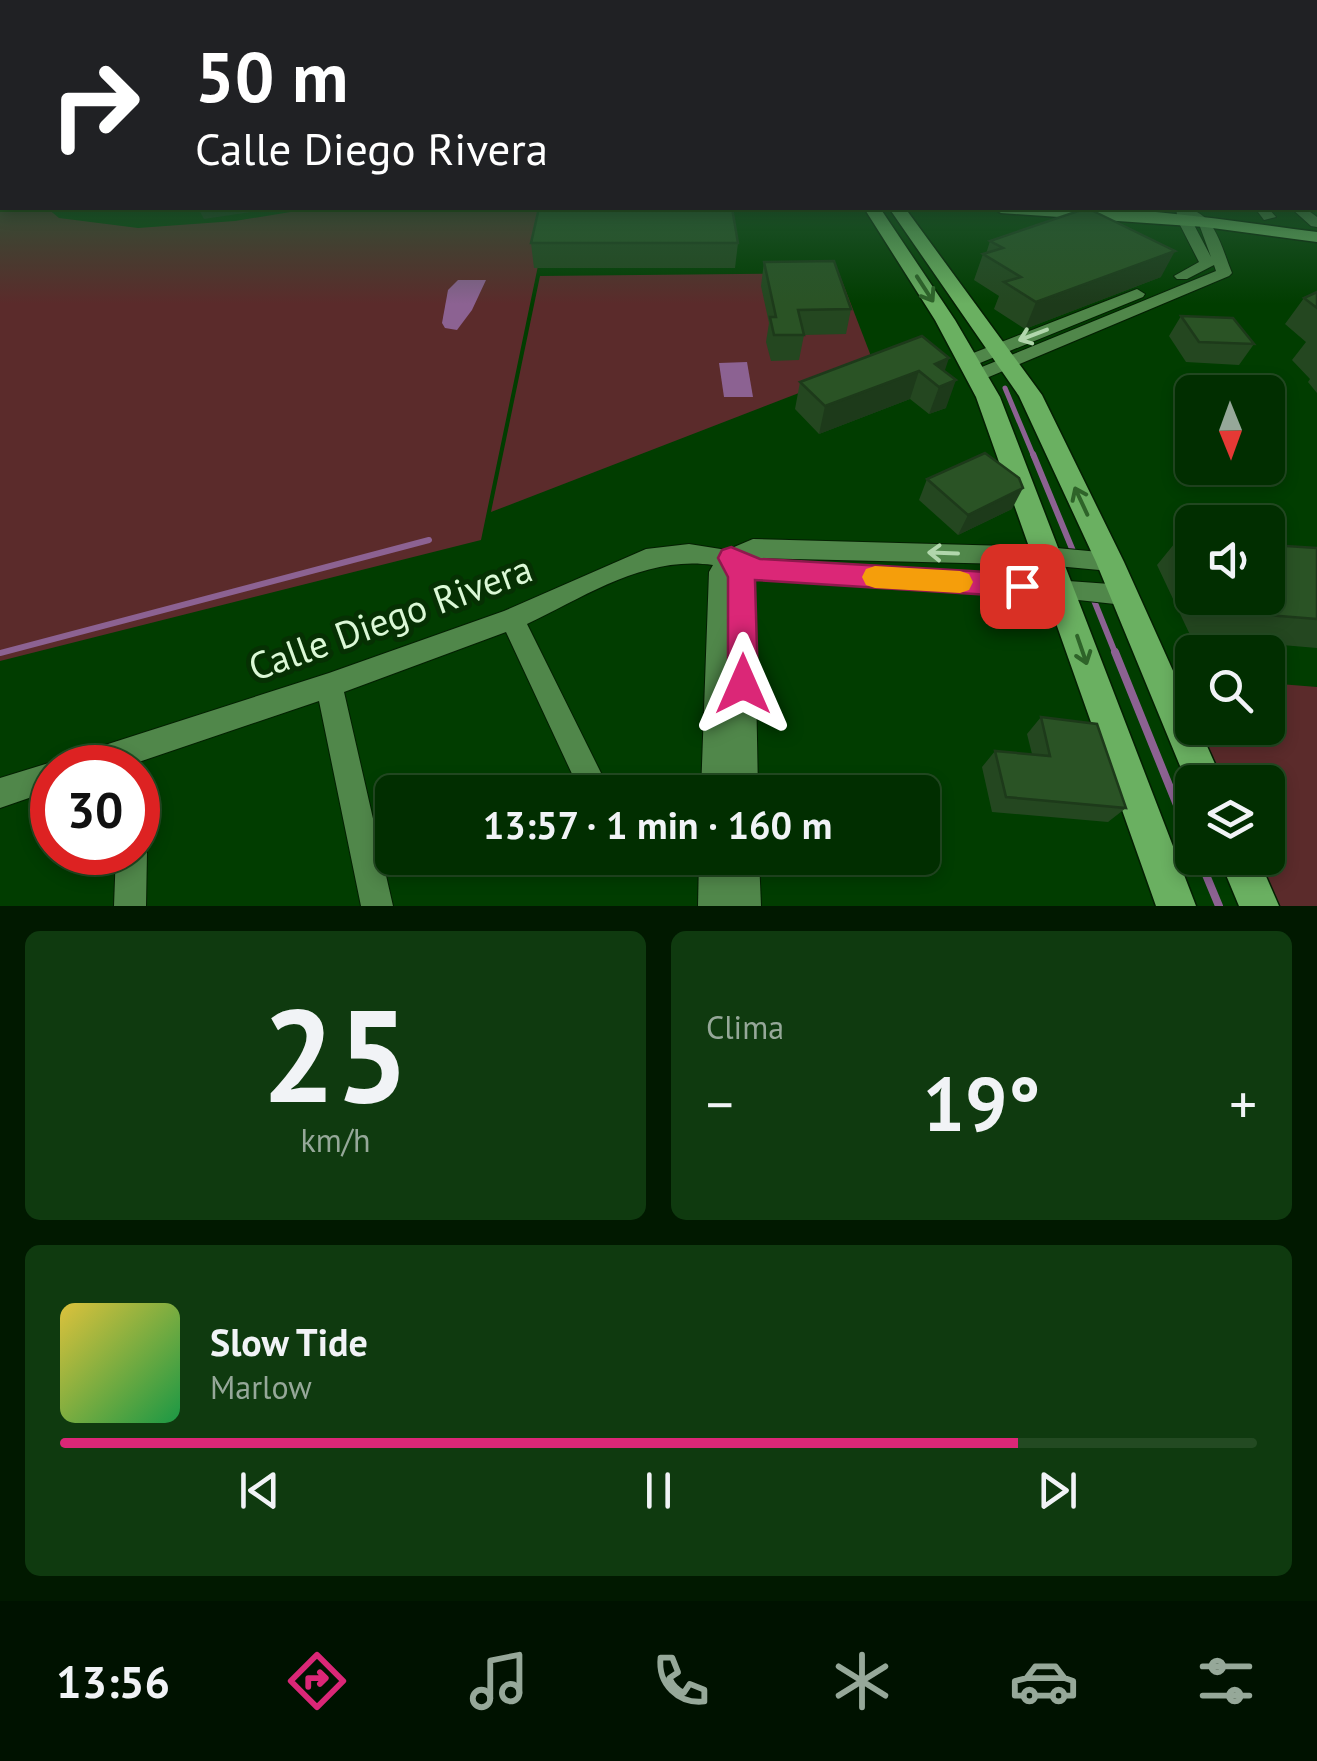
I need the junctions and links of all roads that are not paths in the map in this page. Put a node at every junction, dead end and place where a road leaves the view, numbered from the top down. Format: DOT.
graph roads {
  1 [pos="879,219"];
  2 [pos="905,219"];
  3 [pos="1188,219"];
  4 [pos="1199,219"];
  5 [pos="1205,222"];
  6 [pos="1317,237"];
  7 [pos="1187,281"];
  8 [pos="1093,312"];
  9 [pos="1109,320"];
  10 [pos="1005,355"];
  11 [pos="974,368"];
  12 [pos="1046,556"];
  13 [pos="731,558"];
  14 [pos="1110,562"];
  15 [pos="1060,588"];
  16 [pos="1124,595"];
  17 [pos="512,619"];
  18 [pos="329,685"];
  19 [pos="160,749"];
  20 [pos="1199,765"];
  21 [pos="588,775"];
  22 [pos="716,775"];
  23 [pos="744,775"];
  24 [pos="30,783"];
  25 [pos="0,793"];
  26 [pos="131,875"];
  27 [pos="715,875"];
  28 [pos="744,875"];
  29 [pos="1245,875"];
  30 [pos="130,906"];
  31 [pos="377,906"];
  32 [pos="714,906"];
  33 [pos="745,906"];
  34 [pos="1176,906"];
  35 [pos="1259,906"];
  1 -- 11 [label="main road, one-way"];
  2 -- 10 [label="main road"];
  3 -- 7 [label="street"];
  4 -- 5 [label="main road"];
  5 -- 6 [label="main road"];
  5 -- 7 [label="street"];
  7 -- 8 [label="street"];
  7 -- 9 [label="street"];
  8 -- 9 [label="street"];
  8 -- 10 [label="street, one-way"];
  9 -- 10 [label="street"];
  10 -- 11 [label="street"];
  14 -- 10 [label="main road, one-way"];
  11 -- 12 [label="main road"];
  12 -- 13 [label="street, Calle Diego Rivera, one-way"];
  12 -- 14 [label="street, Calle Diego Rivera"];
  12 -- 15 [label="main road"];
  13 -- 15 [label="street, Calle Diego Rivera"];
  13 -- 17 [label="street, Calle Diego Rivera"];
  13 -- 22 [label="street"];
  13 -- 23 [label="street"];
  14 -- 16 [label="main road"];
  15 -- 16 [label="street, Calle Diego Rivera"];
  15 -- 34 [label="main road, one-way"];
  16 -- 20 [label="main road"];
  17 -- 18 [label="street, Calle Diego Rivera"];
  17 -- 21 [label="street"];
  18 -- 19 [label="street, Calle Diego Rivera"];
  18 -- 31 [label="street"];
  24 -- 25 [label="street"];
  26 -- 30 [label="street"];
  27 -- 32 [label="street"];
  28 -- 33 [label="street"];
  29 -- 35 [label="main road"];
}
